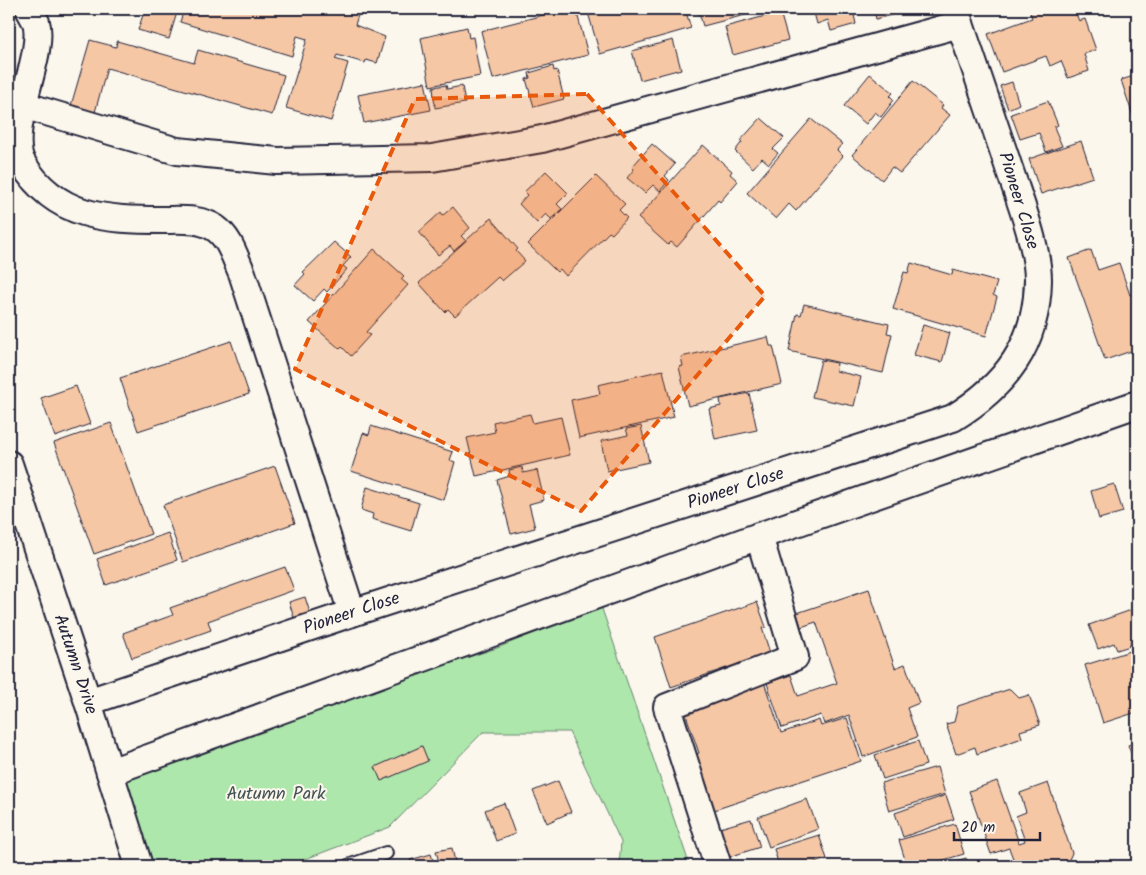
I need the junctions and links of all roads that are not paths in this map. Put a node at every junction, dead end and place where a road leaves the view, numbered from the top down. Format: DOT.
graph roads {
  1 [pos="29,9"];
  2 [pos="958,16"];
  3 [pos="23,105"];
  4 [pos="1137,404"];
  5 [pos="9,464"];
  6 [pos="759,536"];
  7 [pos="352,613"];
  8 [pos="88,702"];
  9 [pos="110,772"];
  10 [pos="386,853"];
  11 [pos="139,866"];
  12 [pos="348,866"];
  13 [pos="718,866"];
  1 -- 3 [label="street"];
  2 -- 3 [label="street"];
  2 -- 7 [label="street, Pioneer Close"];
  3 -- 7 [label="street"];
  4 -- 6 [label="street"];
  5 -- 8 [label="street, Autumn Drive"];
  6 -- 9 [label="street"];
  6 -- 13 [label="street"];
  7 -- 8 [label="street, Pioneer Close"];
  8 -- 9 [label="street, Autumn Drive"];
  9 -- 11 [label="street, Autumn Drive"];
  10 -- 12 [label="lane"];
}
